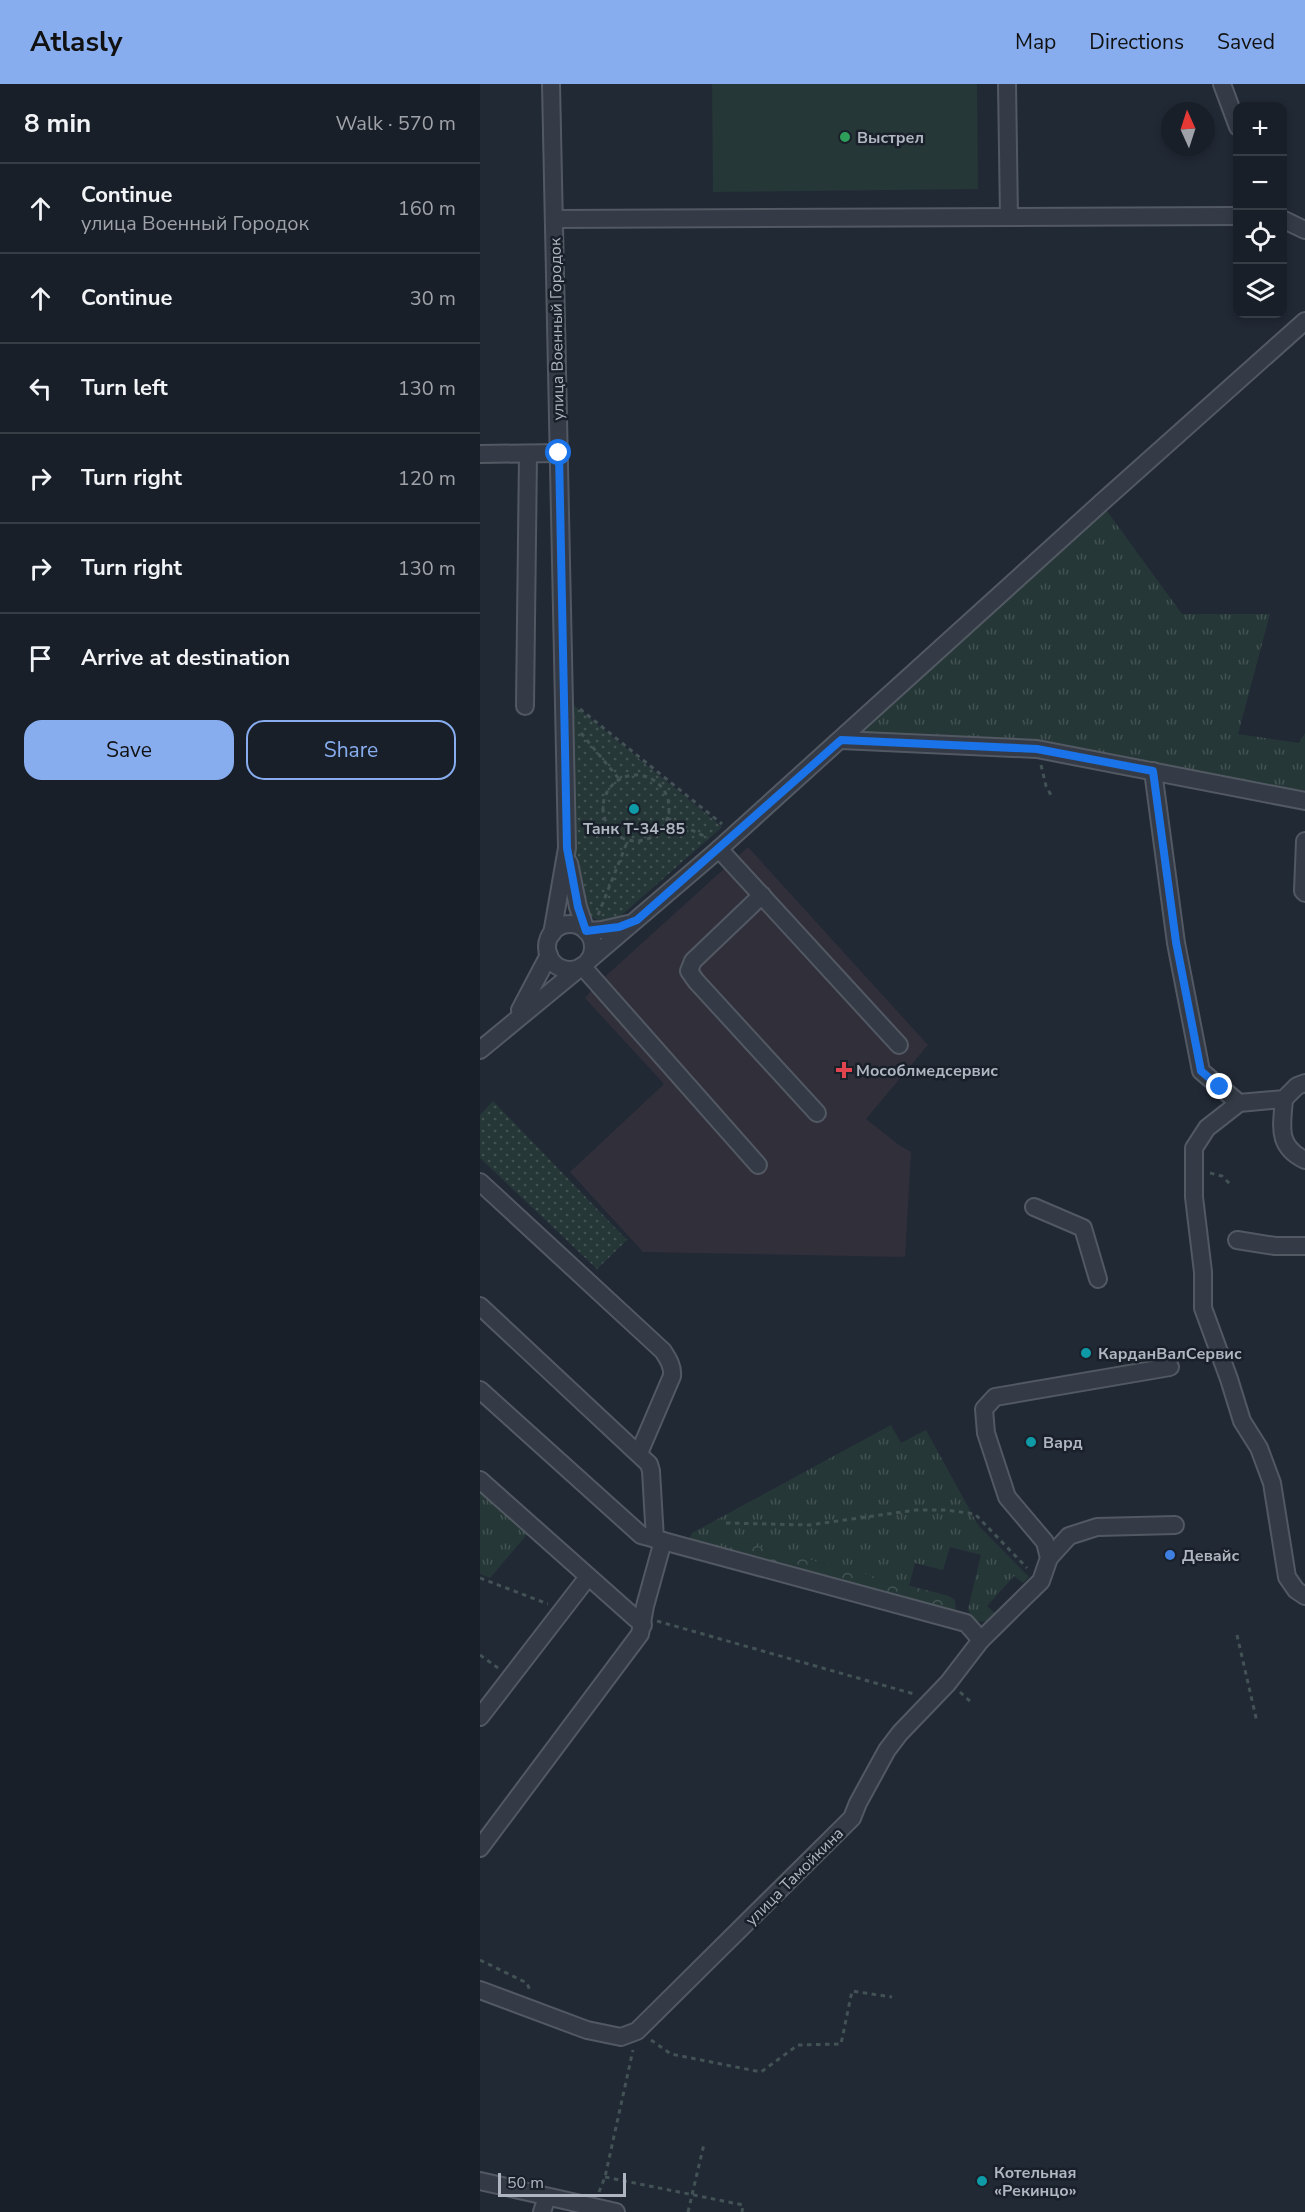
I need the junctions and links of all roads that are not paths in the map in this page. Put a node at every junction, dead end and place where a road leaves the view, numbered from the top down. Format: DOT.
graph roads {
  1 [pos="551,84"];
  2 [pos="1007,84"];
  3 [pos="1222,84"];
  4 [pos="1233,114"];
  5 [pos="1233,216"];
  6 [pos="1009,218"];
  7 [pos="554,219"];
  8 [pos="1287,221"];
  9 [pos="1305,230"];
  10 [pos="1305,321"];
  11 [pos="559,453"];
  12 [pos="480,454"];
  13 [pos="528,454"];
  14 [pos="525,706"];
  15 [pos="841,740"];
  16 [pos="1153,771"];
  17 [pos="1305,801"];
  18 [pos="1305,841"];
  19 [pos="567,848"];
  20 [pos="719,849"];
  21 [pos="1305,893"];
  22 [pos="762,895"];
  23 [pos="637,920"];
  24 [pos="586,931"];
  25 [pos="552,934"];
  26 [pos="549,955"];
  27 [pos="585,964"];
  28 [pos="513,1021"];
  29 [pos="899,1045"];
  30 [pos="480,1050"];
  31 [pos="1305,1083"];
  32 [pos="1284,1099"];
  33 [pos="1239,1103"];
  34 [pos="817,1113"];
  35 [pos="1305,1160"];
  36 [pos="758,1165"];
  37 [pos="480,1182"];
  38 [pos="1034,1207"];
  39 [pos="1237,1240"];
  40 [pos="1305,1246"];
  41 [pos="1098,1279"];
  42 [pos="480,1306"];
  43 [pos="1170,1367"];
  44 [pos="480,1390"];
  45 [pos="639,1453"];
  46 [pos="480,1480"];
  47 [pos="1174,1525"];
  48 [pos="659,1540"];
  49 [pos="1049,1558"];
  50 [pos="588,1577"];
  51 [pos="1305,1596"];
  52 [pos="643,1621"];
  53 [pos="981,1640"];
  54 [pos="480,1717"];
  55 [pos="480,1848"];
  56 [pos="480,1990"];
  57 [pos="480,2181"];
  58 [pos="545,2205"];
  59 [pos="616,2212"];
  1 -- 7 [label="street, улица Военный Городок"];
  2 -- 6 [label="street"];
  3 -- 4 [label="street"];
  5 -- 6 [label="street"];
  6 -- 7 [label="street"];
  7 -- 11 [label="street, улица Военный Городок"];
  8 -- 9 [label="street"];
  10 -- 15 [label="street"];
  11 -- 13 [label="street"];
  11 -- 19 [label="street, улица Военный Городок"];
  12 -- 13 [label="street"];
  13 -- 14 [label="street"];
  15 -- 16 [label="street"];
  15 -- 20 [label="street"];
  16 -- 17 [label="street"];
  16 -- 33 [label="street"];
  18 -- 21 [label="street"];
  19 -- 24 [label="street"];
  19 -- 25 [label="street, улица Военный Городок"];
  20 -- 22 [label="street"];
  20 -- 23 [label="street"];
  22 -- 29 [label="street"];
  22 -- 34 [label="street"];
  23 -- 24 [label="street"];
  23 -- 27 [label="street"];
  24 -- 25 [label="street"];
  24 -- 27 [label="street"];
  25 -- 26 [label="street"];
  26 -- 27 [label="street"];
  26 -- 28 [label="street"];
  27 -- 28 [label="street"];
  27 -- 36 [label="street"];
  28 -- 30 [label="street"];
  31 -- 32 [label="street"];
  32 -- 33 [label="street"];
  32 -- 35 [label="street"];
  33 -- 51 [label="street"];
  37 -- 45 [label="street"];
  38 -- 41 [label="street"];
  39 -- 40 [label="street"];
  42 -- 45 [label="street"];
  43 -- 49 [label="street"];
  44 -- 48 [label="street"];
  45 -- 48 [label="street"];
  46 -- 50 [label="street"];
  47 -- 49 [label="street"];
  48 -- 52 [label="street"];
  48 -- 53 [label="street"];
  49 -- 53 [label="street, улица Тамойкина"];
  50 -- 52 [label="street"];
  50 -- 54 [label="street"];
  52 -- 55 [label="street"];
  53 -- 56 [label="street, улица Тамойкина"];
  57 -- 58 [label="street"];
  58 -- 59 [label="street"];
}
